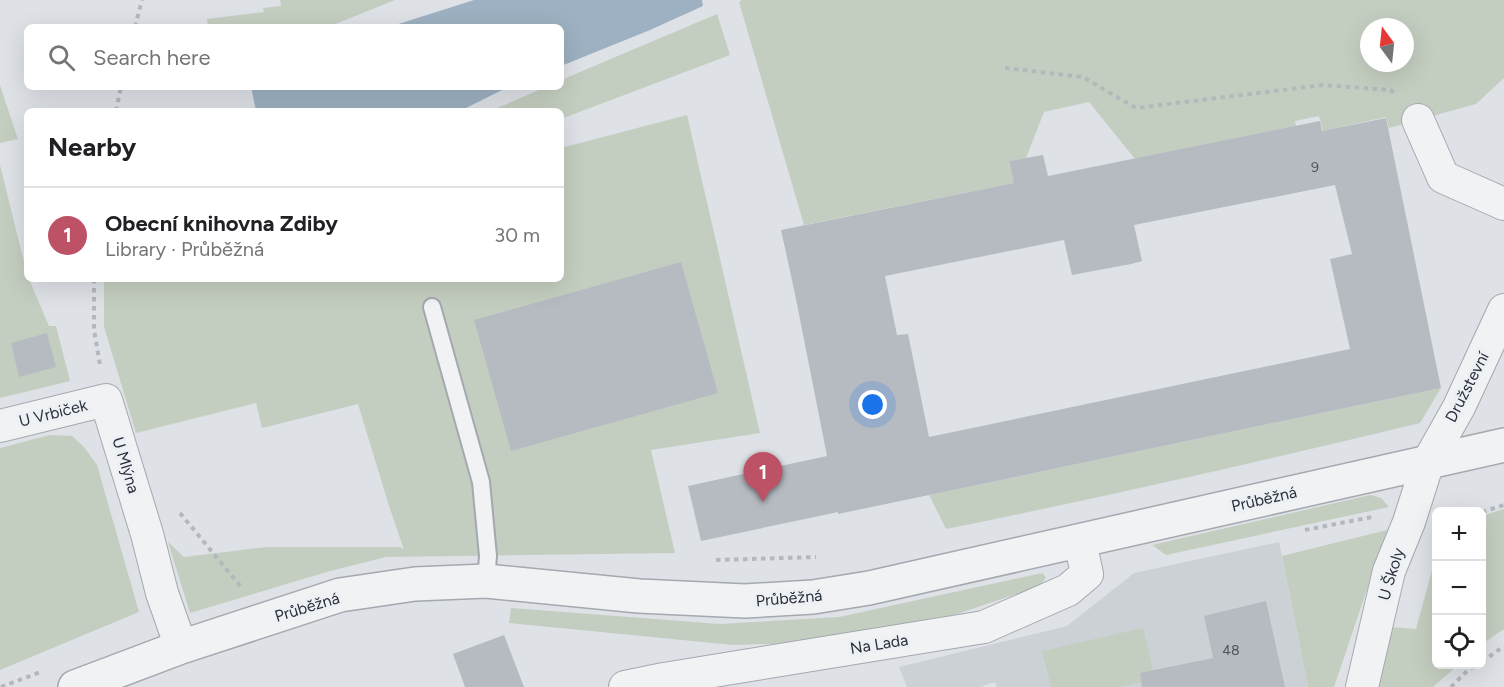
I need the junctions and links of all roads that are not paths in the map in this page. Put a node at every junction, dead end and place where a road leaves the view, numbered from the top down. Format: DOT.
graph roads {
  1 [pos="1418,120"];
  2 [pos="1504,204"];
  3 [pos="432,307"];
  4 [pos="1504,310"];
  5 [pos="106,400"];
  6 [pos="0,426"];
  7 [pos="1504,445"];
  8 [pos="1428,462"];
  9 [pos="1080,541"];
  10 [pos="486,581"];
  11 [pos="181,647"];
  12 [pos="75,687"];
  13 [pos="625,687"];
  14 [pos="1362,687"];
  1 -- 2 [label="street"];
  3 -- 10 [label="lane"];
  4 -- 8 [label="street, Družstevní"];
  5 -- 6 [label="street, U Vrbiček"];
  5 -- 11 [label="street, U Mlýna"];
  7 -- 8 [label="street, Průběžná"];
  8 -- 9 [label="street, Průběžná"];
  8 -- 14 [label="street, U Školy"];
  9 -- 10 [label="street, Průběžná"];
  9 -- 13 [label="street, Na Lada"];
  10 -- 11 [label="street, Průběžná"];
  11 -- 12 [label="street, Průběžná"];
}
